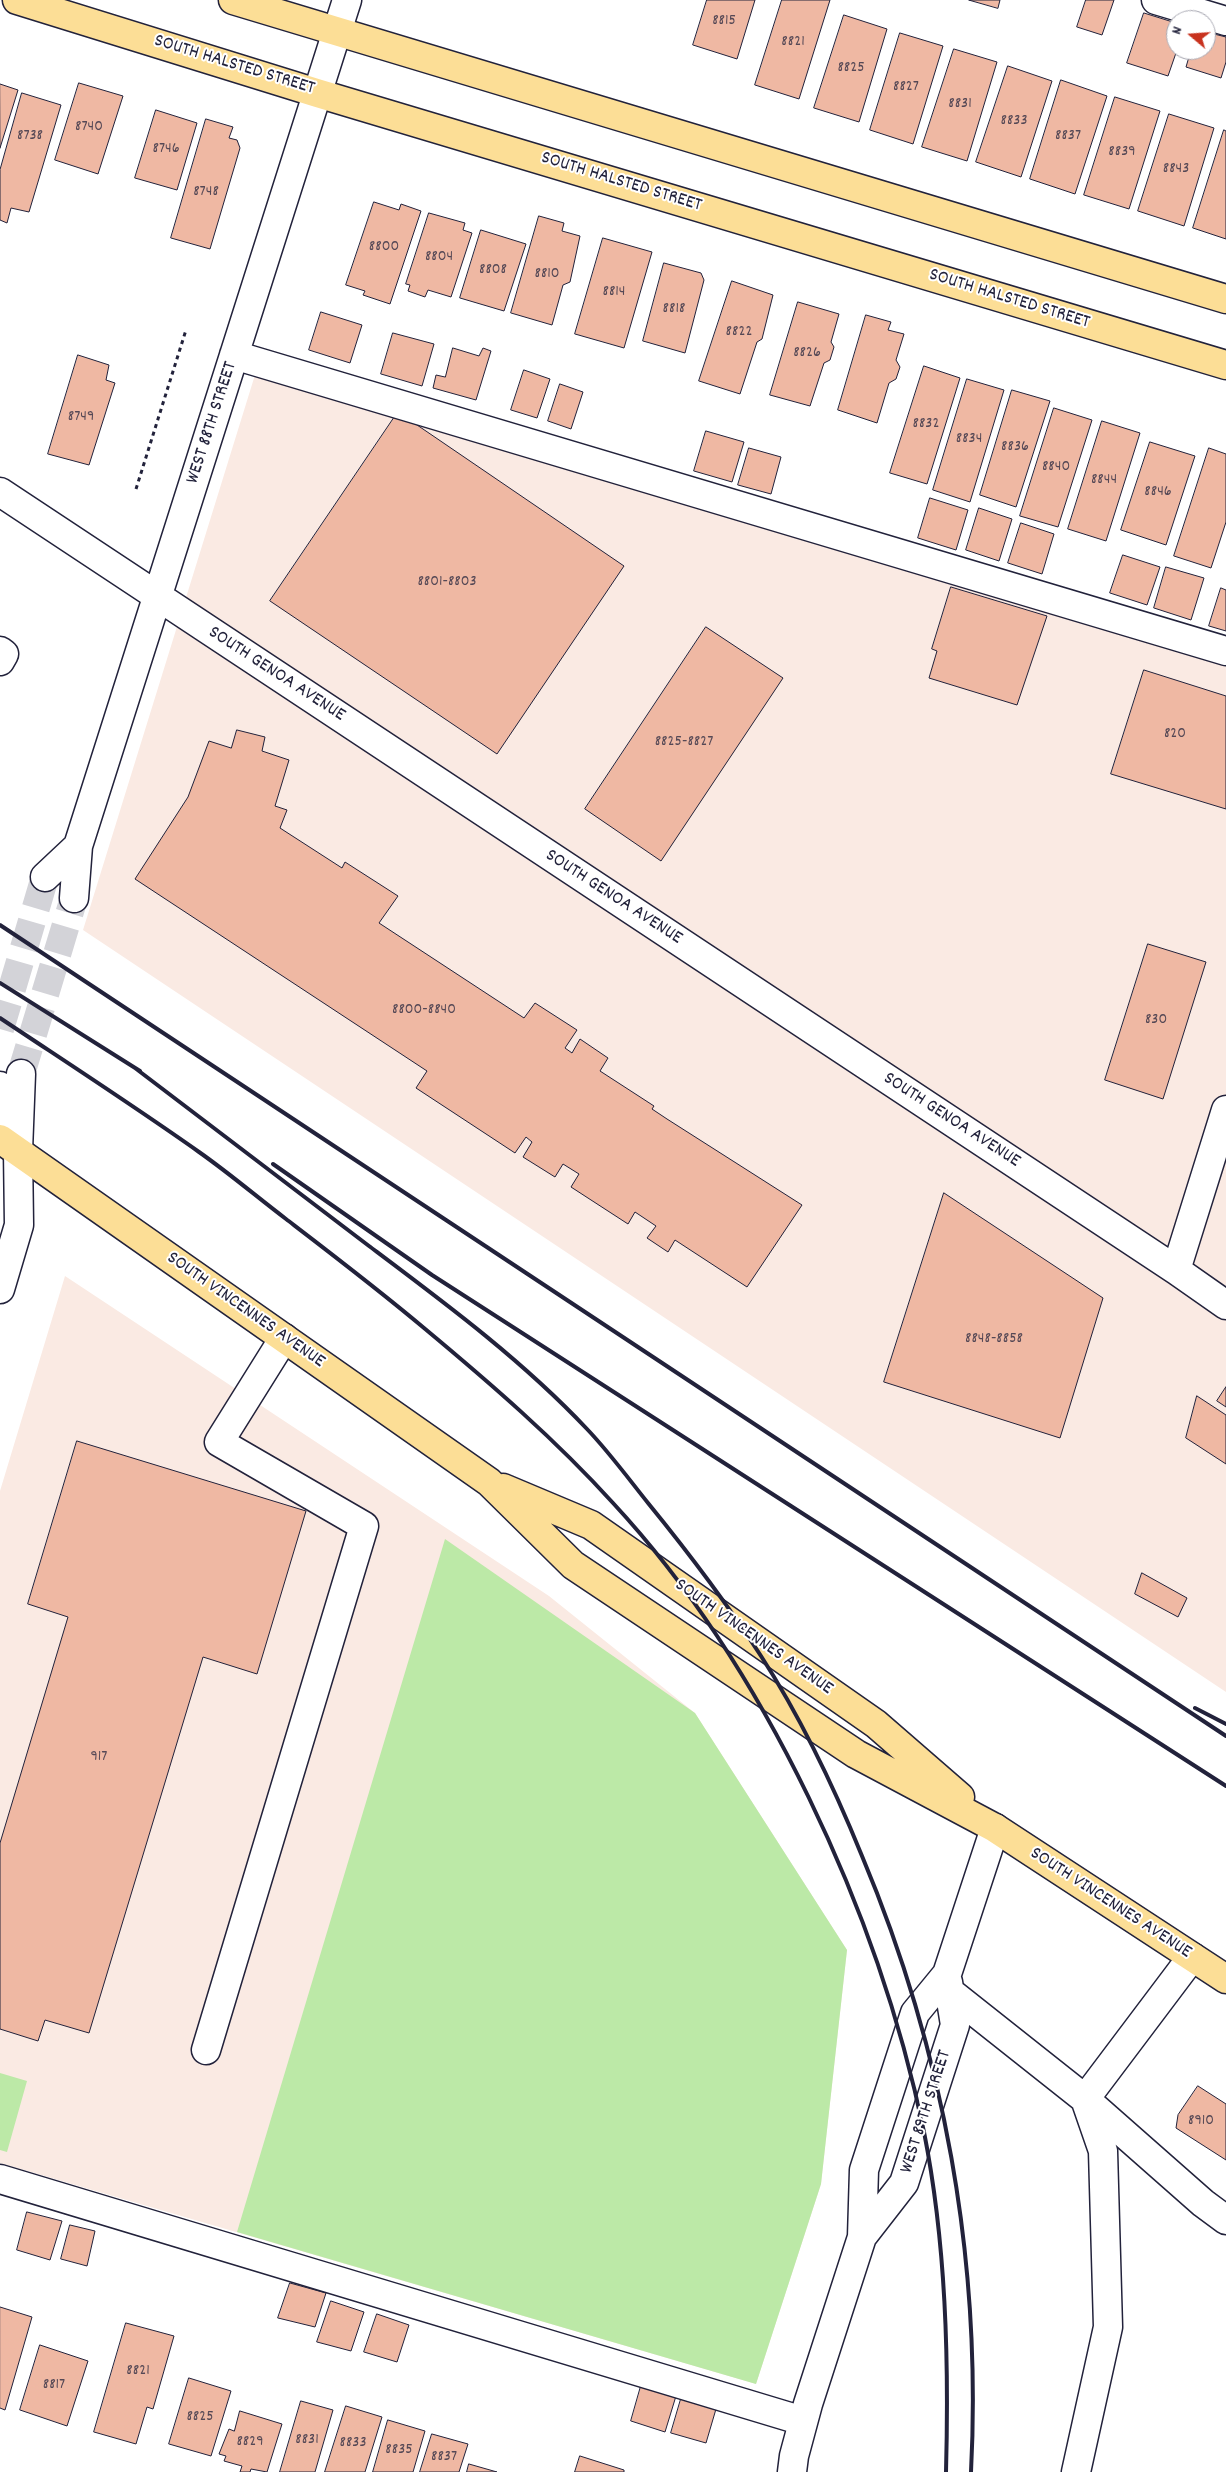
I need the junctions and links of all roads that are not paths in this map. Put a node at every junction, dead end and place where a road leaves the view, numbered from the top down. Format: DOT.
graph roads {
  1 [pos="17,0"];
  2 [pos="233,0"];
  3 [pos="347,0"];
  4 [pos="1156,0"];
  5 [pos="1226,21"];
  6 [pos="338,31"];
  7 [pos="318,92"];
  8 [pos="1226,299"];
  9 [pos="234,355"];
  10 [pos="1226,365"];
  11 [pos="0,492"];
  12 [pos="158,597"];
  13 [pos="0,651"];
  14 [pos="1226,651"];
  15 [pos="0,660"];
  16 [pos="78,846"];
  17 [pos="45,877"];
  18 [pos="74,898"];
  19 [pos="11,1080"];
  20 [pos="1226,1110"];
  21 [pos="9,1145"];
  22 [pos="1176,1270"];
  23 [pos="0,1289"];
  24 [pos="1226,1305"];
  25 [pos="284,1338"];
  26 [pos="489,1482"];
  27 [pos="995,1828"];
  28 [pos="1192,1956"];
  29 [pos="1226,1979"];
  30 [pos="948,1983"];
  31 [pos="206,2050"];
  32 [pos="1085,2099"];
  33 [pos="0,2179"];
  34 [pos="1226,2220"];
  35 [pos="862,2238"];
  36 [pos="803,2420"];
  37 [pos="792,2472"];
  38 [pos="1076,2472"];
  1 -- 7 [label="main road, SOUTH HALSTED STREET"];
  2 -- 6 [label="main road"];
  3 -- 6 [label="street, WEST 88TH STREET"];
  4 -- 5 [label="street"];
  6 -- 7 [label="street, WEST 88TH STREET"];
  6 -- 8 [label="main road"];
  7 -- 9 [label="street, WEST 88TH STREET"];
  7 -- 10 [label="main road, SOUTH HALSTED STREET"];
  9 -- 12 [label="street, WEST 88TH STREET"];
  9 -- 14 [label="street"];
  11 -- 12 [label="street, SOUTH GENOA AVENUE"];
  12 -- 16 [label="street, WEST 88TH STREET"];
  12 -- 22 [label="street, SOUTH GENOA AVENUE"];
  13 -- 15 [label="street"];
  16 -- 17 [label="street, WEST 88TH STREET"];
  16 -- 18 [label="street, WEST 88TH STREET"];
  19 -- 21 [label="street"];
  20 -- 22 [label="street"];
  21 -- 23 [label="street"];
  21 -- 25 [label="main road, SOUTH VINCENNES AVENUE"];
  22 -- 24 [label="street, SOUTH GENOA AVENUE"];
  25 -- 26 [label="main road, SOUTH VINCENNES AVENUE"];
  25 -- 31 [label="street"];
  26 -- 27 [label="main road, SOUTH VINCENNES AVENUE"];
  26 -- 27 [label="main road, SOUTH VINCENNES AVENUE"];
  27 -- 28 [label="main road, SOUTH VINCENNES AVENUE"];
  27 -- 30 [label="street, WEST 89TH STREET"];
  28 -- 29 [label="main road, SOUTH VINCENNES AVENUE"];
  28 -- 32 [label="street"];
  30 -- 32 [label="street"];
  30 -- 35 [label="street, WEST 89TH STREET"];
  30 -- 35 [label="street, WEST 89TH STREET"];
  32 -- 34 [label="street"];
  32 -- 38 [label="street"];
  33 -- 36 [label="street"];
  35 -- 36 [label="street, WEST 89TH STREET"];
  36 -- 37 [label="street, WEST 89TH STREET"];
}
